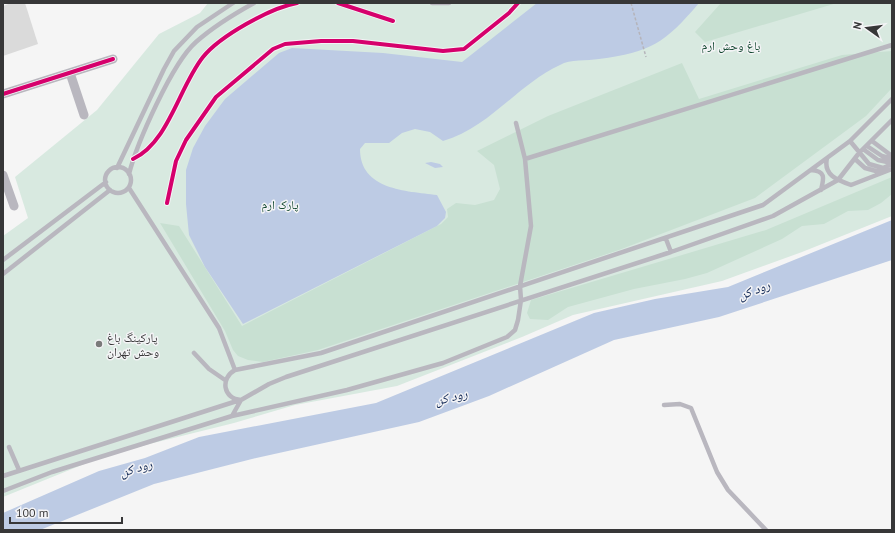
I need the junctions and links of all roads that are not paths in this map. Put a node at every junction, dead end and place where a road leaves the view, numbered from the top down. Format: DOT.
graph roads {
  1 [pos="254,3"];
  2 [pos="432,3"];
  3 [pos="449,3"];
  4 [pos="230,4"];
  5 [pos="234,14"];
  6 [pos="892,45"];
  7 [pos="113,59"];
  8 [pos="70,73"];
  9 [pos="3,94"];
  10 [pos="892,99"];
  11 [pos="84,115"];
  12 [pos="892,120"];
  13 [pos="516,123"];
  14 [pos="850,141"];
  15 [pos="872,141"];
  16 [pos="865,148"];
  17 [pos="859,153"];
  18 [pos="892,156"];
  19 [pos="827,158"];
  20 [pos="525,159"];
  21 [pos="855,159"];
  22 [pos="892,159"];
  23 [pos="892,164"];
  24 [pos="117,168"];
  25 [pos="892,169"];
  26 [pos="811,170"];
  27 [pos="884,170"];
  28 [pos="129,174"];
  29 [pos="3,175"];
  30 [pos="838,180"];
  31 [pos="106,182"];
  32 [pos="129,188"];
  33 [pos="110,190"];
  34 [pos="821,190"];
  35 [pos="14,206"];
  36 [pos="666,239"];
  37 [pos="671,252"];
  38 [pos="3,260"];
  39 [pos="3,274"];
  40 [pos="520,286"];
  41 [pos="521,300"];
  42 [pos="194,353"];
  43 [pos="235,370"];
  44 [pos="225,380"];
  45 [pos="241,400"];
  46 [pos="664,405"];
  47 [pos="232,416"];
  48 [pos="9,447"];
  49 [pos="19,470"];
  50 [pos="3,476"];
  51 [pos="3,491"];
  52 [pos="766,530"];
  1 -- 5 [label="lane"];
  2 -- 3 [label="lane"];
  4 -- 5 [label="lane"];
  4 -- 24 [label="lane"];
  5 -- 28 [label="lane"];
  6 -- 20 [label="lane"];
  7 -- 8 [label="street"];
  8 -- 9 [label="street"];
  8 -- 11 [label="street"];
  10 -- 14 [label="lane"];
  12 -- 15 [label="lane"];
  13 -- 20 [label="lane"];
  14 -- 17 [label="lane"];
  14 -- 19 [label="lane"];
  15 -- 16 [label="lane"];
  15 -- 18 [label="lane"];
  16 -- 17 [label="lane"];
  16 -- 22 [label="lane"];
  16 -- 23 [label="lane"];
  17 -- 21 [label="lane"];
  17 -- 27 [label="lane"];
  19 -- 26 [label="lane"];
  19 -- 30 [label="lane"];
  20 -- 40 [label="lane"];
  21 -- 27 [label="lane"];
  21 -- 30 [label="lane"];
  23 -- 27 [label="lane"];
  24 -- 28 [label="lane"];
  24 -- 31 [label="lane"];
  25 -- 27 [label="lane"];
  26 -- 34 [label="lane"];
  26 -- 36 [label="lane"];
  27 -- 30 [label="lane"];
  28 -- 32 [label="lane"];
  29 -- 35 [label="street"];
  30 -- 34 [label="lane"];
  31 -- 33 [label="lane"];
  31 -- 38 [label="lane"];
  32 -- 33 [label="lane"];
  32 -- 43 [label="lane"];
  33 -- 39 [label="lane"];
  34 -- 37 [label="lane"];
  36 -- 37 [label="lane"];
  36 -- 40 [label="lane"];
  37 -- 41 [label="lane"];
  40 -- 41 [label="lane"];
  40 -- 43 [label="lane"];
  41 -- 45 [label="lane"];
  41 -- 47 [label="lane"];
  42 -- 44 [label="lane"];
  43 -- 44 [label="lane"];
  44 -- 45 [label="lane"];
  45 -- 47 [label="lane"];
  45 -- 49 [label="lane"];
  46 -- 52 [label="lane"];
  47 -- 51 [label="lane"];
  48 -- 49 [label="lane"];
  49 -- 50 [label="lane"];
}
